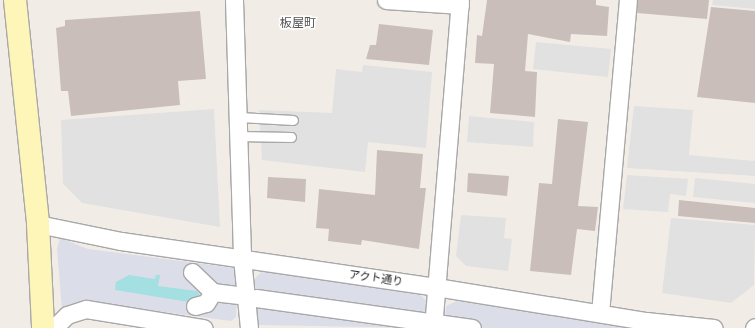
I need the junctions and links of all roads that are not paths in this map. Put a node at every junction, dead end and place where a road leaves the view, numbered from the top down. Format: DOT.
graph roads {
  1 [pos="14,0"];
  2 [pos="234,0"];
  3 [pos="386,0"];
  4 [pos="628,0"];
  5 [pos="460,3"];
  6 [pos="239,117"];
  7 [pos="293,120"];
  8 [pos="239,136"];
  9 [pos="291,137"];
  10 [pos="38,224"];
  11 [pos="242,258"];
  12 [pos="192,272"];
  13 [pos="436,287"];
  14 [pos="213,292"];
  15 [pos="237,295"];
  16 [pos="256,298"];
  17 [pos="195,306"];
  18 [pos="600,313"];
  19 [pos="433,325"];
  20 [pos="43,328"];
  21 [pos="54,328"];
  22 [pos="203,328"];
  23 [pos="249,328"];
  24 [pos="472,328"];
  25 [pos="714,328"];
  1 -- 10 [label="street"];
  2 -- 6 [label="street"];
  3 -- 5 [label="street"];
  4 -- 18 [label="street"];
  5 -- 13 [label="street"];
  6 -- 7 [label="lane"];
  6 -- 8 [label="street"];
  8 -- 9 [label="lane"];
  8 -- 11 [label="street"];
  10 -- 11 [label="street, アクト通り"];
  10 -- 20 [label="street"];
  11 -- 13 [label="street, アクト通り"];
  11 -- 23 [label="street"];
  12 -- 14 [label="street"];
  13 -- 18 [label="street, アクト通り"];
  13 -- 19 [label="street"];
  14 -- 15 [label="street"];
  14 -- 17 [label="street"];
  16 -- 19 [label="street"];
  18 -- 25 [label="street, アクト通り"];
  19 -- 24 [label="street"];
  21 -- 22 [label="street"];
}
